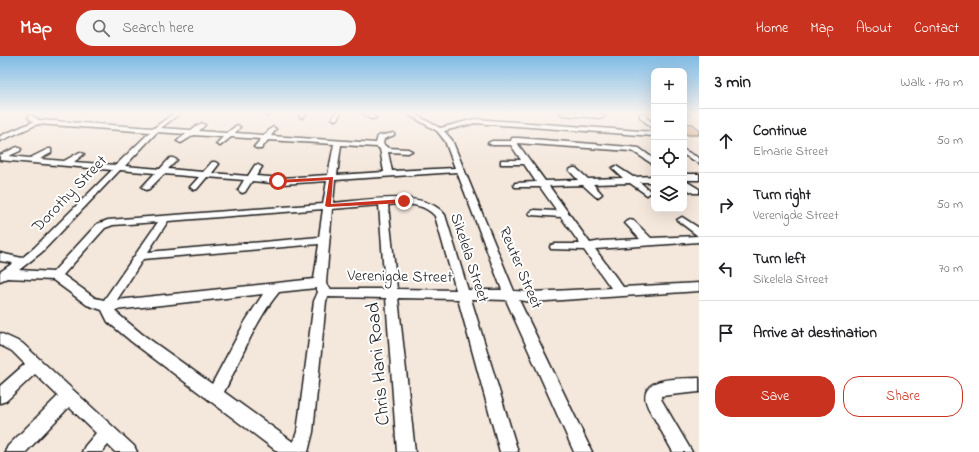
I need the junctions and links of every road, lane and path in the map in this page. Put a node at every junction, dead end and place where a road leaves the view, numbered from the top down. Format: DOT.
graph roads {
  1 [pos="17,131"];
  2 [pos="113,131"];
  3 [pos="154,131"];
  4 [pos="182,131"];
  5 [pos="233,131"];
  6 [pos="271,131"];
  7 [pos="439,131"];
  8 [pos="624,131"];
  9 [pos="192,132"];
  10 [pos="310,132"];
  11 [pos="0,134"];
  12 [pos="347,134"];
  13 [pos="392,134"];
  14 [pos="651,134"];
  15 [pos="9,135"];
  16 [pos="109,135"];
  17 [pos="229,135"];
  18 [pos="266,138"];
  19 [pos="0,139"];
  20 [pos="305,140"];
  21 [pos="181,141"];
  22 [pos="552,142"];
  23 [pos="341,143"];
  24 [pos="492,143"];
  25 [pos="513,143"];
  26 [pos="220,144"];
  27 [pos="258,147"];
  28 [pos="382,148"];
  29 [pos="17,149"];
  30 [pos="300,149"];
  31 [pos="557,150"];
  32 [pos="48,151"];
  33 [pos="408,151"];
  34 [pos="80,154"];
  35 [pos="687,154"];
  36 [pos="1,159"];
  37 [pos="173,160"];
  38 [pos="32,161"];
  39 [pos="651,161"];
  40 [pos="699,161"];
  41 [pos="504,162"];
  42 [pos="527,162"];
  43 [pos="65,164"];
  44 [pos="215,164"];
  45 [pos="258,167"];
  46 [pos="118,168"];
  47 [pos="616,168"];
  48 [pos="460,170"];
  49 [pos="573,170"];
  50 [pos="161,172"];
  51 [pos="388,174"];
  52 [pos="205,175"];
  53 [pos="687,177"];
  54 [pos="699,177"];
  55 [pos="331,178"];
  56 [pos="250,179"];
  57 [pos="651,179"];
  58 [pos="631,180"];
  59 [pos="585,182"];
  60 [pos="543,184"];
  61 [pos="518,185"];
  62 [pos="687,185"];
  63 [pos="146,187"];
  64 [pos="194,187"];
  65 [pos="242,190"];
  66 [pos="696,191"];
  67 [pos="647,192"];
  68 [pos="598,194"];
  69 [pos="383,202"];
  70 [pos="328,206"];
  71 [pos="534,213"];
  72 [pos="564,214"];
  73 [pos="165,218"];
  74 [pos="682,220"];
  75 [pos="630,223"];
  76 [pos="699,234"];
  77 [pos="699,239"];
  78 [pos="323,240"];
  79 [pos="650,242"];
  80 [pos="556,247"];
  81 [pos="587,247"];
  82 [pos="140,256"];
  83 [pos="0,257"];
  84 [pos="24,262"];
  85 [pos="3,275"];
  86 [pos="56,276"];
  87 [pos="323,287"];
  88 [pos="699,287"];
  89 [pos="275,288"];
  90 [pos="620,292"];
  91 [pos="392,294"];
  92 [pos="464,295"];
  93 [pos="510,295"];
  94 [pos="107,306"];
  95 [pos="0,339"];
  96 [pos="36,364"];
  97 [pos="699,385"];
  98 [pos="214,394"];
  99 [pos="0,396"];
  100 [pos="69,396"];
  101 [pos="107,432"];
  102 [pos="14,452"];
  103 [pos="91,452"];
  104 [pos="128,452"];
  105 [pos="293,452"];
  106 [pos="299,452"];
  107 [pos="406,452"];
  108 [pos="508,452"];
  109 [pos="583,452"];
  110 [pos="683,452"];
  1 -- 15 [label="street"];
  2 -- 16 [label="street"];
  3 -- 46 [label="street, Dorothy Street"];
  4 -- 9 [label="street"];
  5 -- 17 [label="street"];
  6 -- 18 [label="street"];
  7 -- 48 [label="street, Reuter Street"];
  8 -- 14 [label="street"];
  9 -- 17 [label="street"];
  9 -- 21 [label="street"];
  10 -- 20 [label="street"];
  11 -- 15 [label="street"];
  12 -- 23 [label="street"];
  13 -- 28 [label="street"];
  15 -- 19 [label="street"];
  17 -- 18 [label="street"];
  17 -- 26 [label="street"];
  18 -- 20 [label="street"];
  18 -- 27 [label="street"];
  20 -- 23 [label="street"];
  20 -- 30 [label="street"];
  22 -- 25 [label="street"];
  22 -- 31 [label="street"];
  22 -- 39 [label="street"];
  23 -- 28 [label="street"];
  23 -- 55 [label="street"];
  24 -- 25 [label="street"];
  25 -- 42 [label="street"];
  28 -- 33 [label="street"];
  28 -- 51 [label="street"];
  29 -- 36 [label="street"];
  32 -- 38 [label="street"];
  34 -- 43 [label="street"];
  35 -- 40 [label="street"];
  36 -- 38 [label="street"];
  37 -- 50 [label="street"];
  38 -- 43 [label="street"];
  41 -- 42 [label="street"];
  42 -- 60 [label="street"];
  43 -- 46 [label="street"];
  44 -- 52 [label="street"];
  45 -- 56 [label="street"];
  46 -- 50 [label="street"];
  46 -- 84 [label="street, Dorothy Street"];
  47 -- 58 [label="street"];
  48 -- 51 [label="street"];
  48 -- 93 [label="street, Reuter Street"];
  49 -- 59 [label="street"];
  50 -- 52 [label="street"];
  50 -- 63 [label="street"];
  51 -- 55 [label="street"];
  52 -- 56 [label="street"];
  52 -- 64 [label="street"];
  53 -- 54 [label="street"];
  55 -- 56 [label="street"];
  55 -- 70 [label="street"];
  56 -- 65 [label="street"];
  57 -- 58 [label="street"];
  58 -- 59 [label="street"];
  58 -- 67 [label="street"];
  59 -- 60 [label="street"];
  59 -- 68 [label="street"];
  60 -- 61 [label="street"];
  60 -- 72 [label="street"];
  62 -- 66 [label="street"];
  69 -- 70 [label="street, Sikelela Street"];
  69 -- 91 [label="street, Chris Hani Road"];
  69 -- 92 [label="street, Sikelela Street"];
  70 -- 73 [label="street, Sikelela Street"];
  70 -- 78 [label="street"];
  71 -- 72 [label="street"];
  72 -- 81 [label="street"];
  73 -- 82 [label="street"];
  73 -- 86 [label="street, Sikelela Street"];
  74 -- 76 [label="street"];
  75 -- 79 [label="street"];
  77 -- 79 [label="street"];
  78 -- 82 [label="street"];
  78 -- 87 [label="street"];
  79 -- 81 [label="street"];
  80 -- 81 [label="street"];
  81 -- 90 [label="street"];
  82 -- 94 [label="street"];
  83 -- 84 [label="street"];
  84 -- 85 [label="street, Dorothy Street"];
  85 -- 86 [label="street"];
  86 -- 94 [label="street"];
  87 -- 89 [label="street, Verenigde Street"];
  87 -- 91 [label="street, Verenigde Street"];
  87 -- 106 [label="street"];
  88 -- 90 [label="street, Verenigde Street"];
  89 -- 94 [label="street, Verenigde Street"];
  89 -- 98 [label="street"];
  90 -- 93 [label="street, Verenigde Street"];
  91 -- 92 [label="street, Verenigde Street"];
  91 -- 107 [label="street, Chris Hani Road"];
  92 -- 93 [label="street, Verenigde Street"];
  92 -- 108 [label="street, Sikelela Street"];
  93 -- 109 [label="street, Reuter Street"];
  94 -- 98 [label="street"];
  95 -- 96 [label="street"];
  96 -- 99 [label="street"];
  96 -- 100 [label="street"];
  97 -- 110 [label="street"];
  98 -- 105 [label="street"];
  100 -- 101 [label="street"];
  100 -- 102 [label="street"];
  101 -- 103 [label="street"];
  101 -- 104 [label="street"];
}
